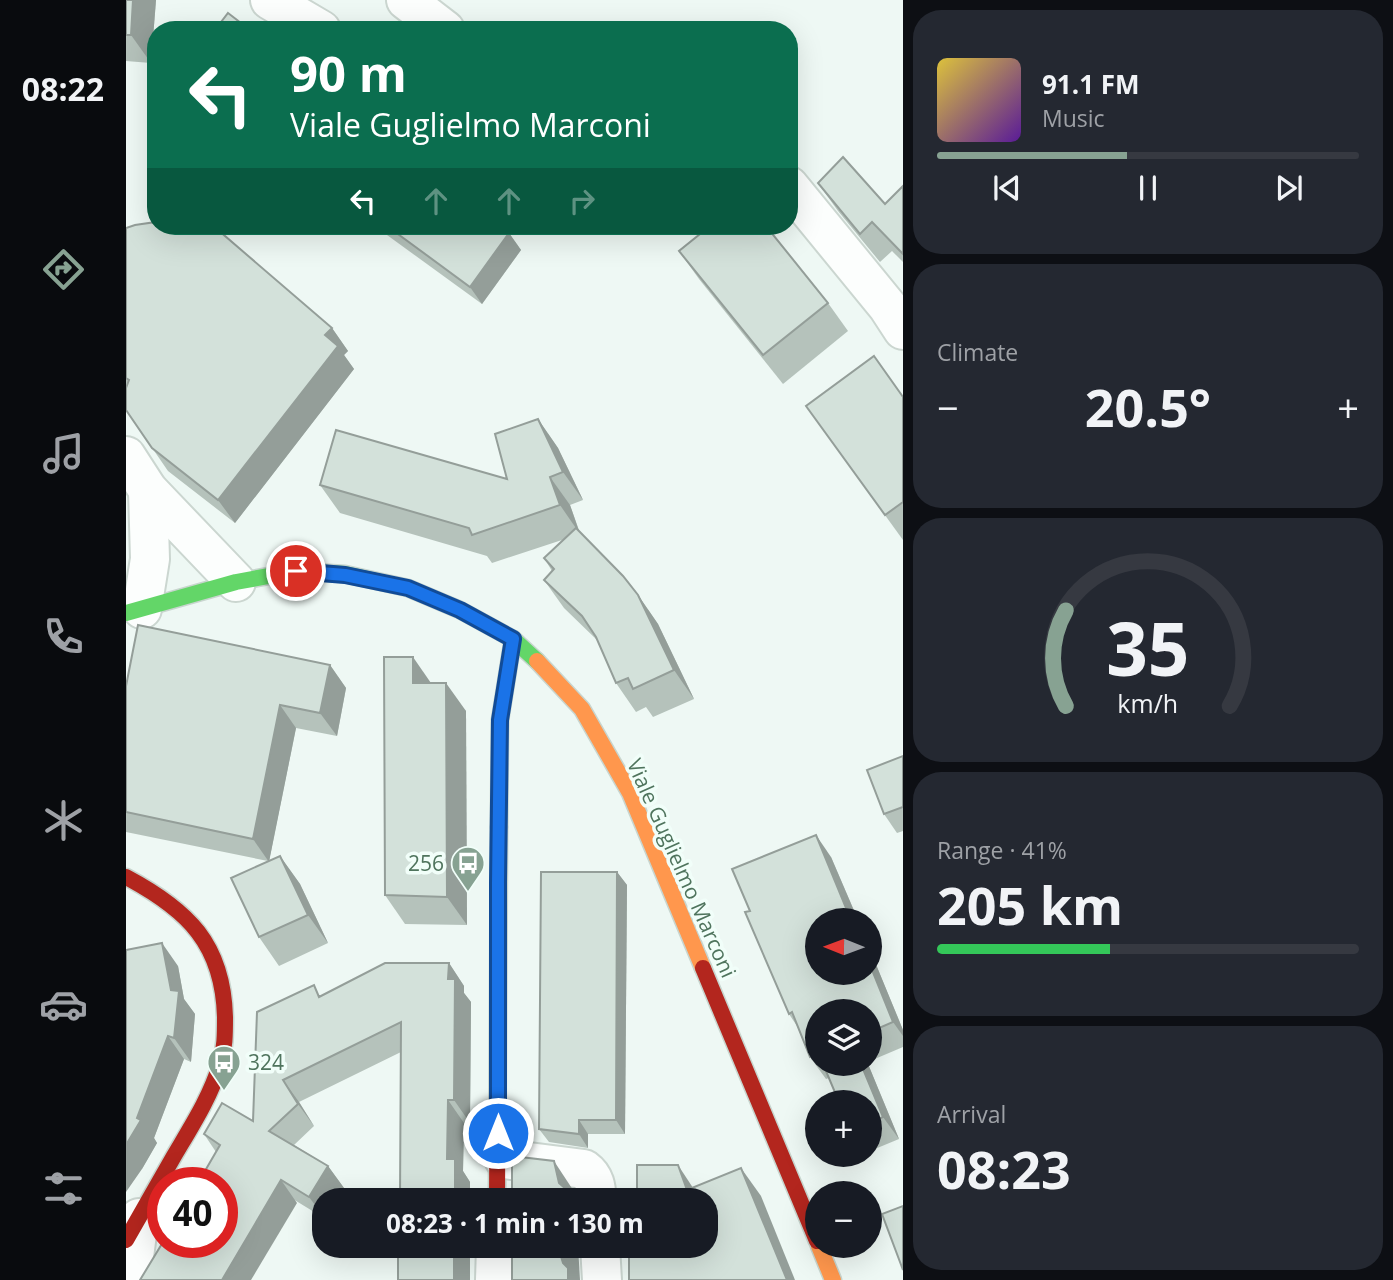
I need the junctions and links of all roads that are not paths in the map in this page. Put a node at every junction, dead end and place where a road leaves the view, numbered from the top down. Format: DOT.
graph roads {
  1 [pos="270,0"];
  2 [pos="406,0"];
  3 [pos="306,21"];
  4 [pos="433,21"];
  5 [pos="798,197"];
  6 [pos="903,330"];
  7 [pos="126,456"];
  8 [pos="148,489"];
  9 [pos="236,582"];
  10 [pos="134,611"];
  11 [pos="513,639"];
  12 [pos="126,877"];
  13 [pos="498,1158"];
  14 [pos="497,1188"];
  15 [pos="596,1188"];
  16 [pos="805,1212"];
  17 [pos="133,1229"];
  18 [pos="496,1258"];
  19 [pos="600,1258"];
  20 [pos="824,1258"];
  21 [pos="131,1280"];
  22 [pos="495,1280"];
  23 [pos="601,1280"];
  24 [pos="833,1280"];
  1 -- 3 [label="street"];
  2 -- 4 [label="street"];
  5 -- 6 [label="street"];
  7 -- 8 [label="street"];
  8 -- 9 [label="street"];
  8 -- 10 [label="street"];
  9 -- 10 [label="street, Viale Guglielmo Marconi"];
  9 -- 11 [label="street, Viale Guglielmo Marconi"];
  11 -- 13 [label="street"];
  11 -- 16 [label="street, Viale Guglielmo Marconi"];
  12 -- 17 [label="street"];
  13 -- 14 [label="street"];
  13 -- 15 [label="street"];
  17 -- 21 [label="street"];
  18 -- 22 [label="street"];
  19 -- 23 [label="street"];
  20 -- 24 [label="street"];
}
